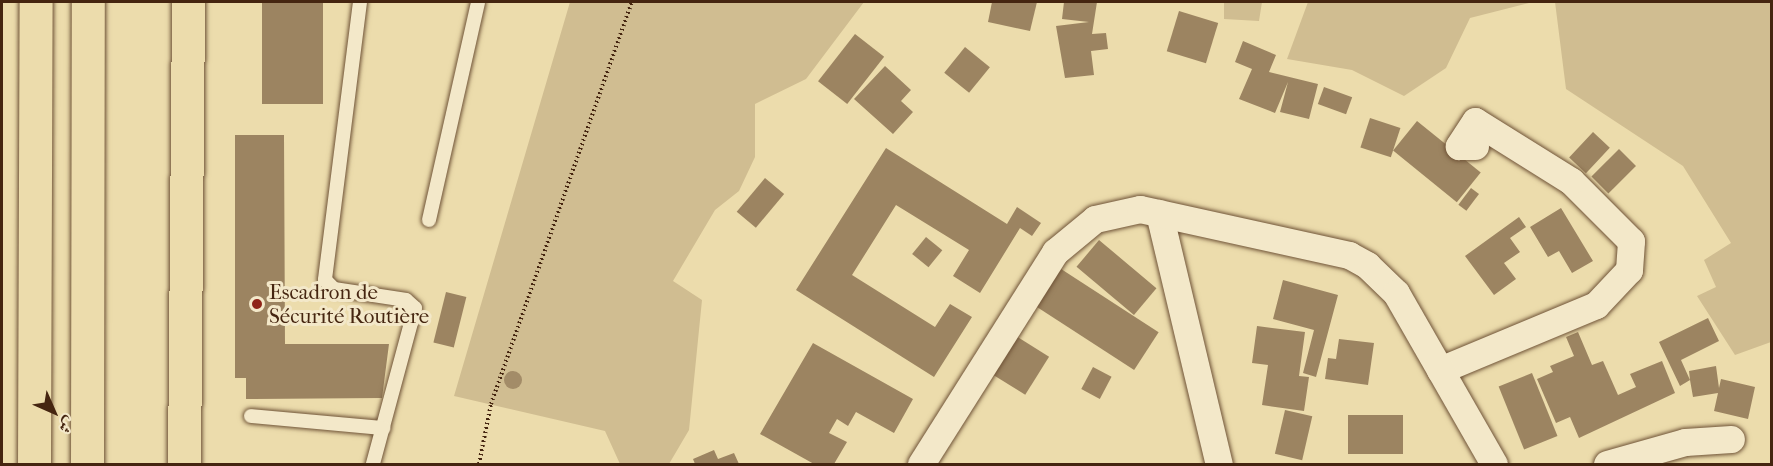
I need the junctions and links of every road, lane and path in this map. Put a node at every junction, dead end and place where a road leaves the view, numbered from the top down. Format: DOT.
graph roads {
  1 [pos="36,2"];
  2 [pos="88,2"];
  3 [pos="188,2"];
  4 [pos="360,2"];
  5 [pos="478,2"];
  6 [pos="632,2"];
  7 [pos="1474,146"];
  8 [pos="1159,213"];
  9 [pos="429,220"];
  10 [pos="1440,369"];
  11 [pos="251,416"];
  12 [pos="383,428"];
  13 [pos="1731,439"];
  14 [pos="34,465"];
  15 [pos="87,465"];
  16 [pos="184,465"];
  17 [pos="373,465"];
  18 [pos="479,465"];
  19 [pos="921,465"];
  20 [pos="1219,465"];
  21 [pos="1494,465"];
  22 [pos="1607,465"];
  1 -- 14 [label="main road"];
  2 -- 15 [label="main road"];
  3 -- 16 [label="main road"];
  4 -- 12 [label="lane"];
  5 -- 9 [label="lane"];
  6 -- 18 [label="path"];
  7 -- 10 [label="street"];
  8 -- 10 [label="street"];
  8 -- 19 [label="street"];
  8 -- 20 [label="street"];
  10 -- 21 [label="street"];
  11 -- 12 [label="lane"];
  12 -- 17 [label="lane"];
  13 -- 22 [label="street"];
}
